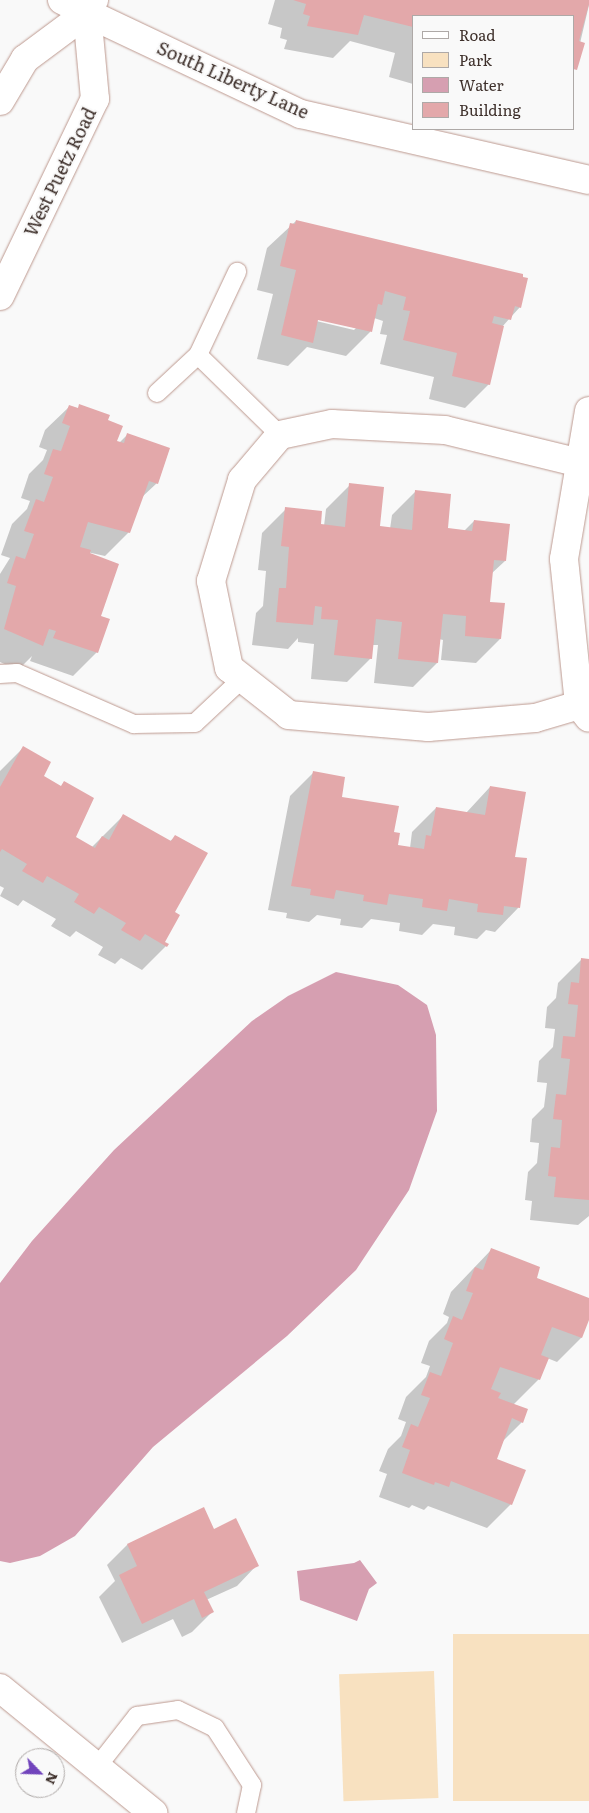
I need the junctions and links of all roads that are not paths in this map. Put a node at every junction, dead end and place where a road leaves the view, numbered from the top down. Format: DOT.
graph roads {
  1 [pos="62,0"];
  2 [pos="91,7"];
  3 [pos="0,101"];
  4 [pos="589,180"];
  5 [pos="237,272"];
  6 [pos="0,296"];
  7 [pos="198,355"];
  8 [pos="157,393"];
  9 [pos="589,411"];
  10 [pos="280,435"];
  11 [pos="585,464"];
  12 [pos="0,674"];
  13 [pos="243,678"];
  14 [pos="584,712"];
  15 [pos="0,1688"];
  16 [pos="97,1767"];
  17 [pos="153,1813"];
  18 [pos="246,1813"];
  1 -- 2 [label="street, South Liberty Lane"];
  2 -- 3 [label="street"];
  2 -- 4 [label="street, South Liberty Lane"];
  2 -- 6 [label="street, West Puetz Road"];
  5 -- 7 [label="lane"];
  7 -- 8 [label="lane"];
  7 -- 10 [label="lane"];
  9 -- 11 [label="street"];
  10 -- 11 [label="street"];
  10 -- 13 [label="street"];
  11 -- 14 [label="street"];
  12 -- 13 [label="lane"];
  13 -- 14 [label="street"];
  15 -- 16 [label="street"];
  16 -- 17 [label="street"];
  16 -- 18 [label="lane"];
}
